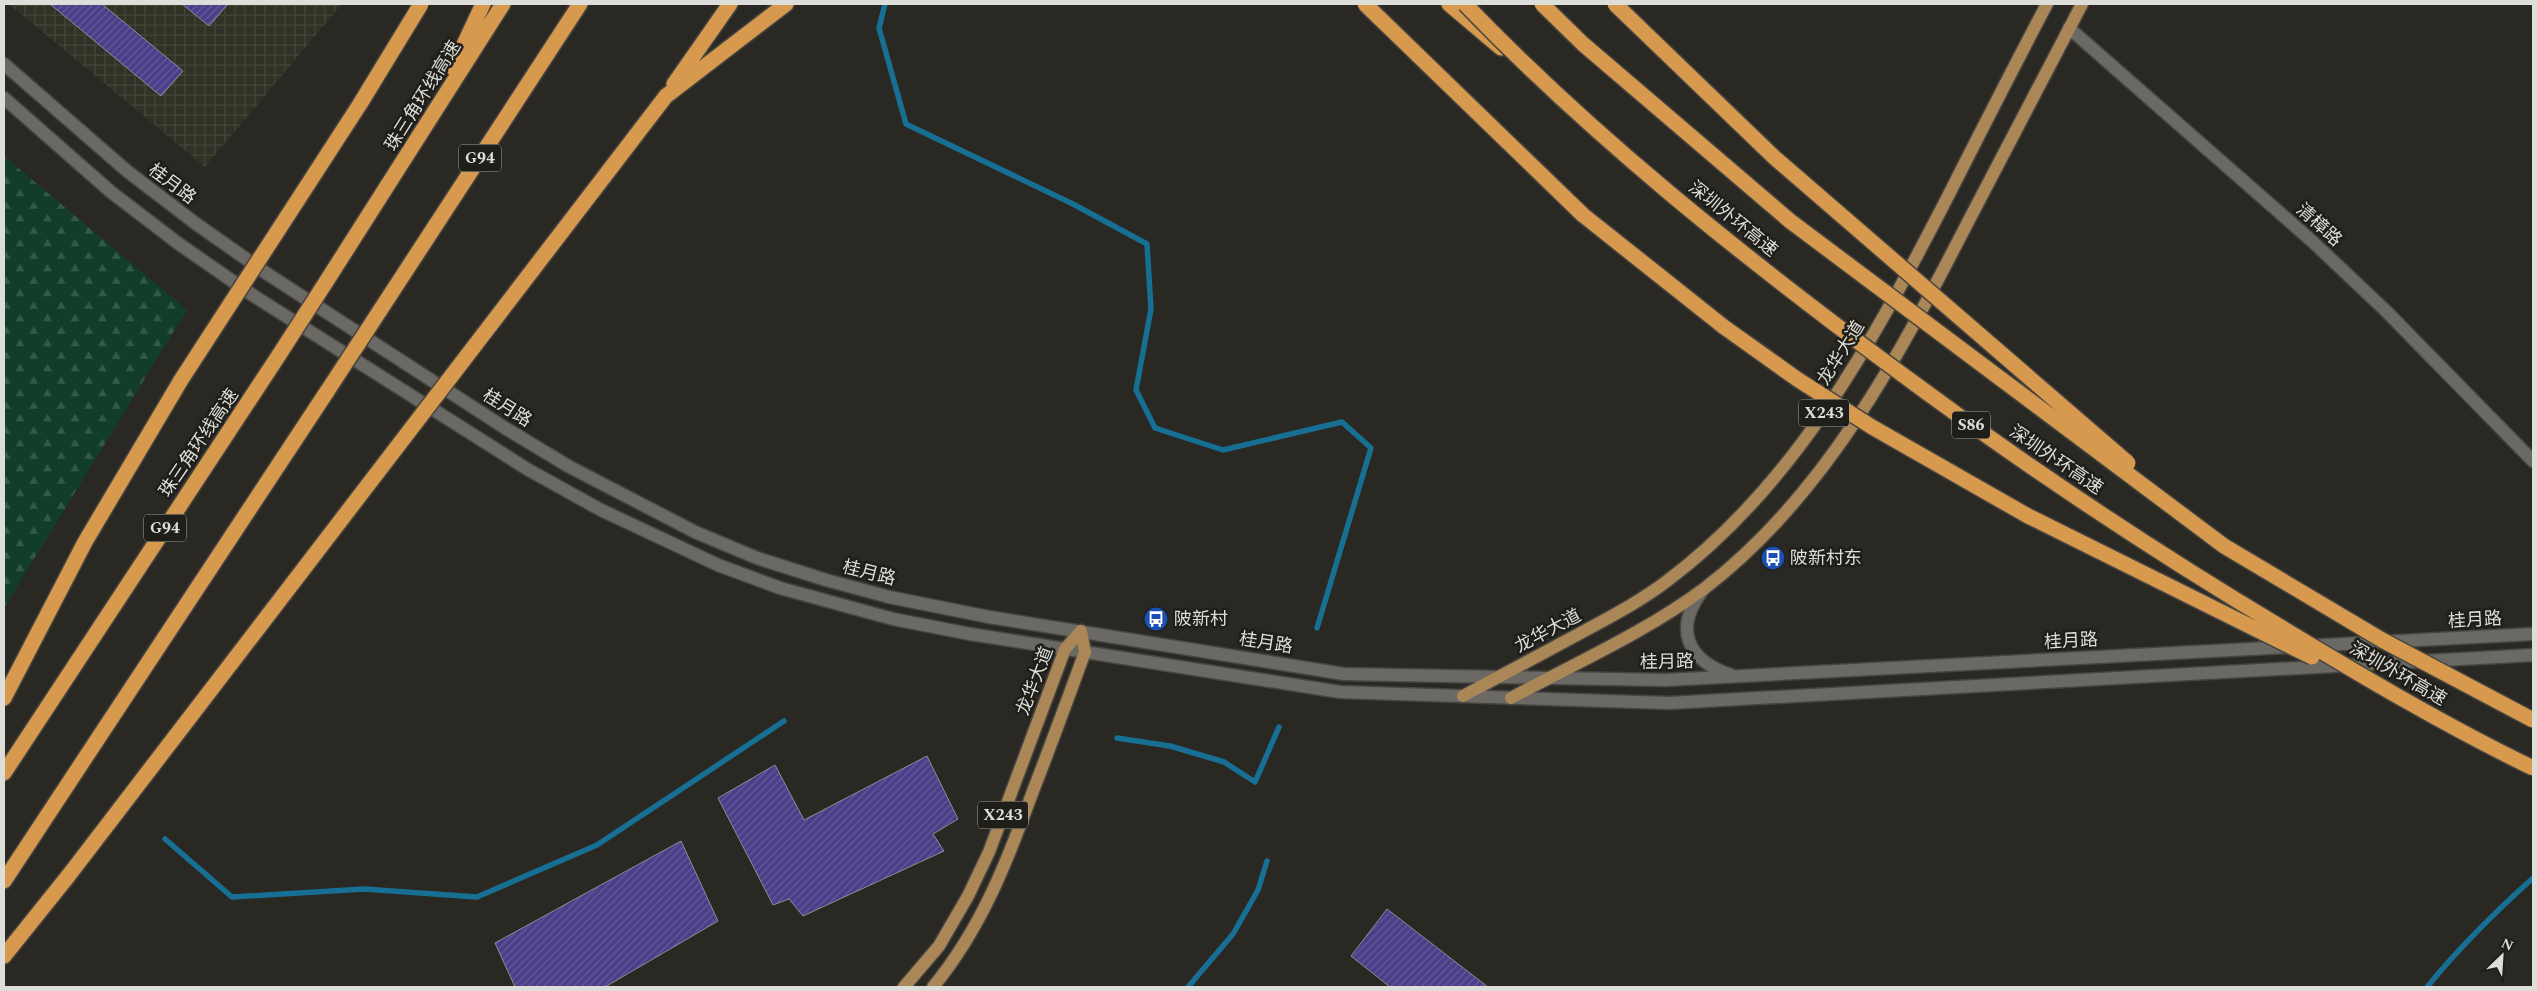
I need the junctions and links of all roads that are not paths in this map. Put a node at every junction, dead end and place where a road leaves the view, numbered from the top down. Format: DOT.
graph roads {
  1 [pos="422,4"];
  2 [pos="482,4"];
  3 [pos="503,4"];
  4 [pos="580,4"];
  5 [pos="730,4"];
  6 [pos="786,4"];
  7 [pos="1365,4"];
  8 [pos="1449,4"];
  9 [pos="1465,4"];
  10 [pos="1542,4"];
  11 [pos="1615,4"];
  12 [pos="2047,4"];
  13 [pos="2082,4"];
  14 [pos="2069,28"];
  15 [pos="4,64"];
  16 [pos="666,96"];
  17 [pos="4,98"];
  18 [pos="1590,124"];
  19 [pos="411,151"];
  20 [pos="2533,461"];
  21 [pos="2224,546"];
  22 [pos="1704,588"];
  23 [pos="1081,631"];
  24 [pos="2533,634"];
  25 [pos="1066,649"];
  26 [pos="1085,652"];
  27 [pos="2533,655"];
  28 [pos="1499,677"];
  29 [pos="1736,677"];
  30 [pos="1548,678"];
  31 [pos="1463,696"];
  32 [pos="4,698"];
  33 [pos="1511,698"];
  34 [pos="2533,720"];
  35 [pos="2444,722"];
  36 [pos="2533,768"];
  37 [pos="4,772"];
  38 [pos="4,881"];
  39 [pos="4,956"];
  40 [pos="904,987"];
  41 [pos="933,987"];
  1 -- 32 [label="highway, bridge"];
  2 -- 19 [label="highway"];
  3 -- 19 [label="highway, 珠三角环线高速 / G94"];
  4 -- 38 [label="highway, G94, bridge"];
  5 -- 16 [label="highway"];
  6 -- 16 [label="highway"];
  7 -- 35 [label="highway, bridge"];
  8 -- 18 [label="highway, bridge"];
  9 -- 18 [label="highway, 深圳外环高速 / S86, bridge"];
  10 -- 21 [label="highway, 深圳外环高速, bridge"];
  11 -- 21 [label="highway, bridge"];
  12 -- 28 [label="main road, 龙华大道 / X243"];
  13 -- 14 [label="main road, X243"];
  14 -- 20 [label="main road, 清樟路"];
  14 -- 22 [label="main road, X243"];
  15 -- 23 [label="main road, 桂月路"];
  16 -- 39 [label="highway, bridge"];
  17 -- 25 [label="main road, 桂月路"];
  18 -- 35 [label="highway, 深圳外环高速 / S86, bridge"];
  19 -- 37 [label="highway, 珠三角环线高速 / G94, bridge"];
  21 -- 34 [label="highway, 深圳外环高速, bridge"];
  22 -- 29 [label="main road"];
  22 -- 30 [label="main road, X243"];
  23 -- 25 [label="main road, 龙华大道 / X243"];
  23 -- 26 [label="main road"];
  23 -- 28 [label="main road, 桂月路"];
  24 -- 29 [label="main road, 桂月路"];
  25 -- 26 [label="main road, 桂月路"];
  25 -- 40 [label="main road, 龙华大道 / X243"];
  26 -- 31 [label="main road, 桂月路"];
  26 -- 41 [label="main road, 龙华大道 / X243"];
  27 -- 33 [label="main road, 桂月路"];
  28 -- 30 [label="main road, 桂月路"];
  28 -- 31 [label="main road, 龙华大道 / X243"];
  29 -- 30 [label="main road, 桂月路"];
  30 -- 33 [label="main road, X243"];
  31 -- 33 [label="main road, 桂月路"];
  35 -- 36 [label="highway, 深圳外环高速 / S86, bridge"];
}
